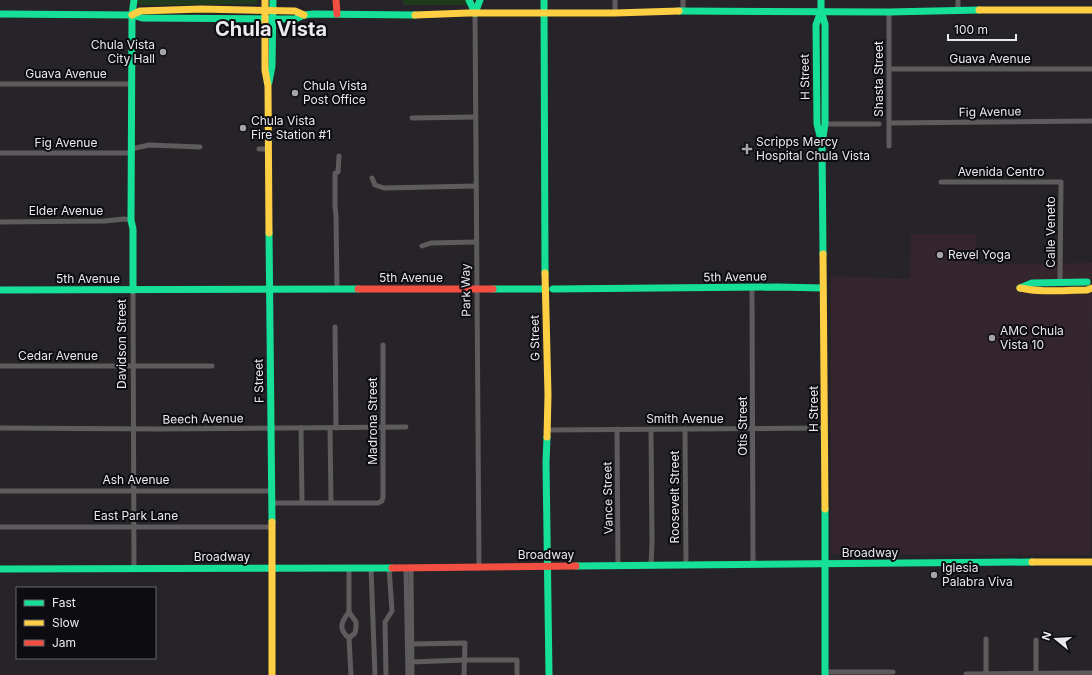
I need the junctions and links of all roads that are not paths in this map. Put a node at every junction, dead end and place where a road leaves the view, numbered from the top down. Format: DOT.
graph roads {
  1 [pos="134,0"];
  2 [pos="265,0"];
  3 [pos="273,0"];
  4 [pos="336,0"];
  5 [pos="469,0"];
  6 [pos="480,0"];
  7 [pos="544,0"];
  8 [pos="615,0"];
  9 [pos="683,0"];
  10 [pos="821,0"];
  11 [pos="958,0"];
  12 [pos="269,10"];
  13 [pos="958,10"];
  14 [pos="1092,10"];
  15 [pos="683,11"];
  16 [pos="821,11"];
  17 [pos="889,12"];
  18 [pos="475,13"];
  19 [pos="544,13"];
  20 [pos="615,13"];
  21 [pos="0,14"];
  22 [pos="337,14"];
  23 [pos="132,15"];
  24 [pos="304,15"];
  25 [pos="269,19"];
  26 [pos="889,69"];
  27 [pos="1092,69"];
  28 [pos="0,84"];
  29 [pos="131,84"];
  30 [pos="475,117"];
  31 [pos="412,118"];
  32 [pos="1092,121"];
  33 [pos="889,123"];
  34 [pos="816,124"];
  35 [pos="825,124"];
  36 [pos="879,124"];
  37 [pos="822,143"];
  38 [pos="889,146"];
  39 [pos="200,147"];
  40 [pos="258,149"];
  41 [pos="269,149"];
  42 [pos="131,151"];
  43 [pos="0,153"];
  44 [pos="339,156"];
  45 [pos="372,178"];
  46 [pos="941,182"];
  47 [pos="1061,182"];
  48 [pos="476,186"];
  49 [pos="131,220"];
  50 [pos="0,222"];
  51 [pos="476,242"];
  52 [pos="422,246"];
  53 [pos="1060,282"];
  54 [pos="1090,284"];
  55 [pos="752,288"];
  56 [pos="823,288"];
  57 [pos="477,289"];
  58 [pos="549,289"];
  59 [pos="0,290"];
  60 [pos="133,290"];
  61 [pos="270,290"];
  62 [pos="336,290"];
  63 [pos="335,327"];
  64 [pos="383,345"];
  65 [pos="0,366"];
  66 [pos="133,366"];
  67 [pos="212,366"];
  68 [pos="383,427"];
  69 [pos="406,427"];
  70 [pos="0,428"];
  71 [pos="271,428"];
  72 [pos="301,428"];
  73 [pos="333,428"];
  74 [pos="753,428"];
  75 [pos="824,428"];
  76 [pos="133,429"];
  77 [pos="617,429"];
  78 [pos="651,429"];
  79 [pos="685,429"];
  80 [pos="546,430"];
  81 [pos="134,490"];
  82 [pos="0,491"];
  83 [pos="271,491"];
  84 [pos="302,502"];
  85 [pos="331,502"];
  86 [pos="272,503"];
  87 [pos="0,526"];
  88 [pos="134,526"];
  89 [pos="272,527"];
  90 [pos="1092,562"];
  91 [pos="753,564"];
  92 [pos="825,564"];
  93 [pos="686,565"];
  94 [pos="479,566"];
  95 [pos="548,566"];
  96 [pos="618,566"];
  97 [pos="651,566"];
  98 [pos="349,567"];
  99 [pos="134,568"];
  100 [pos="272,568"];
  101 [pos="371,568"];
  102 [pos="390,568"];
  103 [pos="408,568"];
  104 [pos="0,569"];
  105 [pos="349,612"];
  106 [pos="349,638"];
  107 [pos="986,639"];
  108 [pos="1036,640"];
  109 [pos="412,644"];
  110 [pos="464,660"];
  111 [pos="411,662"];
  112 [pos="894,672"];
  113 [pos="1036,673"];
  114 [pos="1092,673"];
  115 [pos="825,674"];
  116 [pos="966,674"];
  117 [pos="986,674"];
  118 [pos="272,675"];
  119 [pos="351,675"];
  120 [pos="375,675"];
  121 [pos="386,675"];
  122 [pos="408,675"];
  123 [pos="412,675"];
  124 [pos="464,675"];
  125 [pos="517,675"];
  126 [pos="549,675"];
  1 -- 23 [label="main road, Davidson Street"];
  2 -- 12 [label="main road, F Street"];
  3 -- 12 [label="main road, F Street"];
  4 -- 22 [label="main road"];
  5 -- 18 [label="main road, Park Way"];
  6 -- 18 [label="main road, Park Way"];
  7 -- 19 [label="main road, G Street"];
  8 -- 20 [label="street"];
  9 -- 15 [label="street"];
  10 -- 16 [label="main road, H Street"];
  11 -- 13 [label="street"];
  12 -- 23 [label="main road"];
  12 -- 24 [label="main road"];
  12 -- 25 [label="main road, F Street"];
  13 -- 14 [label="main road"];
  13 -- 17 [label="main road"];
  15 -- 16 [label="main road"];
  15 -- 20 [label="main road"];
  16 -- 17 [label="main road"];
  16 -- 34 [label="main road, H Street"];
  16 -- 35 [label="main road, H Street"];
  17 -- 26 [label="street, Shasta Street"];
  18 -- 19 [label="main road"];
  18 -- 22 [label="main road"];
  18 -- 30 [label="street, Park Way"];
  19 -- 20 [label="main road"];
  19 -- 58 [label="main road, G Street"];
  21 -- 23 [label="main road"];
  22 -- 24 [label="main road"];
  23 -- 25 [label="main road"];
  23 -- 29 [label="main road, Davidson Street"];
  24 -- 25 [label="main road"];
  25 -- 41 [label="main road, F Street"];
  26 -- 27 [label="street, Guava Avenue"];
  26 -- 33 [label="street, Shasta Street"];
  28 -- 29 [label="street, Guava Avenue"];
  29 -- 42 [label="main road, Davidson Street"];
  30 -- 31 [label="street"];
  30 -- 48 [label="street, Park Way"];
  32 -- 33 [label="street, Fig Avenue"];
  33 -- 38 [label="street, Shasta Street"];
  34 -- 35 [label="street"];
  34 -- 37 [label="main road, H Street"];
  35 -- 36 [label="street"];
  35 -- 37 [label="main road, H Street"];
  37 -- 56 [label="main road, H Street"];
  39 -- 42 [label="street, Fig Avenue"];
  40 -- 41 [label="street"];
  41 -- 61 [label="main road, F Street"];
  42 -- 43 [label="street, Fig Avenue"];
  42 -- 49 [label="main road, Davidson Street"];
  44 -- 62 [label="street"];
  45 -- 48 [label="street"];
  46 -- 47 [label="street, Avenida Centro"];
  47 -- 53 [label="street, Calle Veneto"];
  48 -- 51 [label="street, Park Way"];
  49 -- 50 [label="street, Elder Avenue"];
  49 -- 60 [label="main road, Davidson Street"];
  51 -- 52 [label="street"];
  51 -- 57 [label="street, Park Way"];
  53 -- 54 [label="main road"];
  53 -- 54 [label="main road"];
  55 -- 56 [label="main road, 5th Avenue"];
  55 -- 58 [label="main road, 5th Avenue"];
  55 -- 74 [label="street, Otis Street"];
  56 -- 75 [label="main road, H Street"];
  57 -- 58 [label="main road, 5th Avenue"];
  57 -- 62 [label="main road, 5th Avenue"];
  57 -- 94 [label="street, Park Way"];
  58 -- 80 [label="main road, G Street"];
  59 -- 60 [label="main road, 5th Avenue"];
  60 -- 61 [label="main road, 5th Avenue"];
  60 -- 66 [label="street, Davidson Street"];
  61 -- 62 [label="main road, 5th Avenue"];
  61 -- 71 [label="main road, F Street"];
  63 -- 73 [label="street"];
  64 -- 68 [label="street, Madrona Street"];
  65 -- 66 [label="street, Cedar Avenue"];
  66 -- 67 [label="street, Cedar Avenue"];
  66 -- 76 [label="street, Davidson Street"];
  68 -- 69 [label="street, Beech Avenue"];
  68 -- 73 [label="street, Beech Avenue"];
  68 -- 85 [label="street, Madrona Street"];
  70 -- 76 [label="street, Beech Avenue"];
  71 -- 72 [label="street, Beech Avenue"];
  71 -- 76 [label="street, Beech Avenue"];
  71 -- 83 [label="main road, F Street"];
  72 -- 73 [label="street, Beech Avenue"];
  72 -- 84 [label="street"];
  73 -- 85 [label="street"];
  74 -- 75 [label="street, Smith Avenue"];
  74 -- 79 [label="street, Smith Avenue"];
  74 -- 91 [label="street, Otis Street"];
  75 -- 92 [label="main road, H Street"];
  76 -- 81 [label="street, Davidson Street"];
  77 -- 78 [label="street, Smith Avenue"];
  77 -- 80 [label="street, Smith Avenue"];
  77 -- 96 [label="street, Vance Street"];
  78 -- 79 [label="street, Smith Avenue"];
  78 -- 97 [label="street"];
  79 -- 93 [label="street, Roosevelt Street"];
  80 -- 95 [label="main road, G Street"];
  81 -- 82 [label="street, Ash Avenue"];
  81 -- 83 [label="street, Ash Avenue"];
  81 -- 88 [label="street, Davidson Street"];
  83 -- 86 [label="main road, F Street"];
  84 -- 85 [label="street"];
  84 -- 86 [label="street"];
  86 -- 89 [label="main road, F Street"];
  87 -- 88 [label="street, East Park Lane"];
  88 -- 89 [label="street, East Park Lane"];
  88 -- 99 [label="street, Davidson Street"];
  89 -- 100 [label="main road, F Street"];
  90 -- 92 [label="main road, Broadway"];
  91 -- 92 [label="main road, Broadway"];
  91 -- 93 [label="main road, Broadway"];
  92 -- 115 [label="main road, H Street"];
  93 -- 97 [label="main road, Broadway"];
  94 -- 95 [label="main road, Broadway"];
  94 -- 103 [label="main road, Broadway"];
  95 -- 96 [label="main road, Broadway"];
  95 -- 126 [label="main road, G Street"];
  96 -- 97 [label="main road, Broadway"];
  98 -- 100 [label="main road, Broadway"];
  98 -- 101 [label="main road, Broadway"];
  98 -- 105 [label="street"];
  99 -- 100 [label="main road, Broadway"];
  99 -- 104 [label="main road, Broadway"];
  100 -- 118 [label="main road, F Street"];
  101 -- 102 [label="main road, Broadway"];
  101 -- 120 [label="street"];
  102 -- 103 [label="main road, Broadway"];
  102 -- 121 [label="street"];
  103 -- 109 [label="street"];
  103 -- 122 [label="street"];
  105 -- 106 [label="street"];
  105 -- 106 [label="street"];
  106 -- 119 [label="street"];
  107 -- 117 [label="street"];
  108 -- 113 [label="street"];
  109 -- 110 [label="street"];
  109 -- 111 [label="street"];
  110 -- 111 [label="street"];
  110 -- 124 [label="street"];
  110 -- 125 [label="street"];
  111 -- 123 [label="street"];
  112 -- 115 [label="street"];
  113 -- 114 [label="street"];
  113 -- 117 [label="street"];
  116 -- 117 [label="street"];
}
